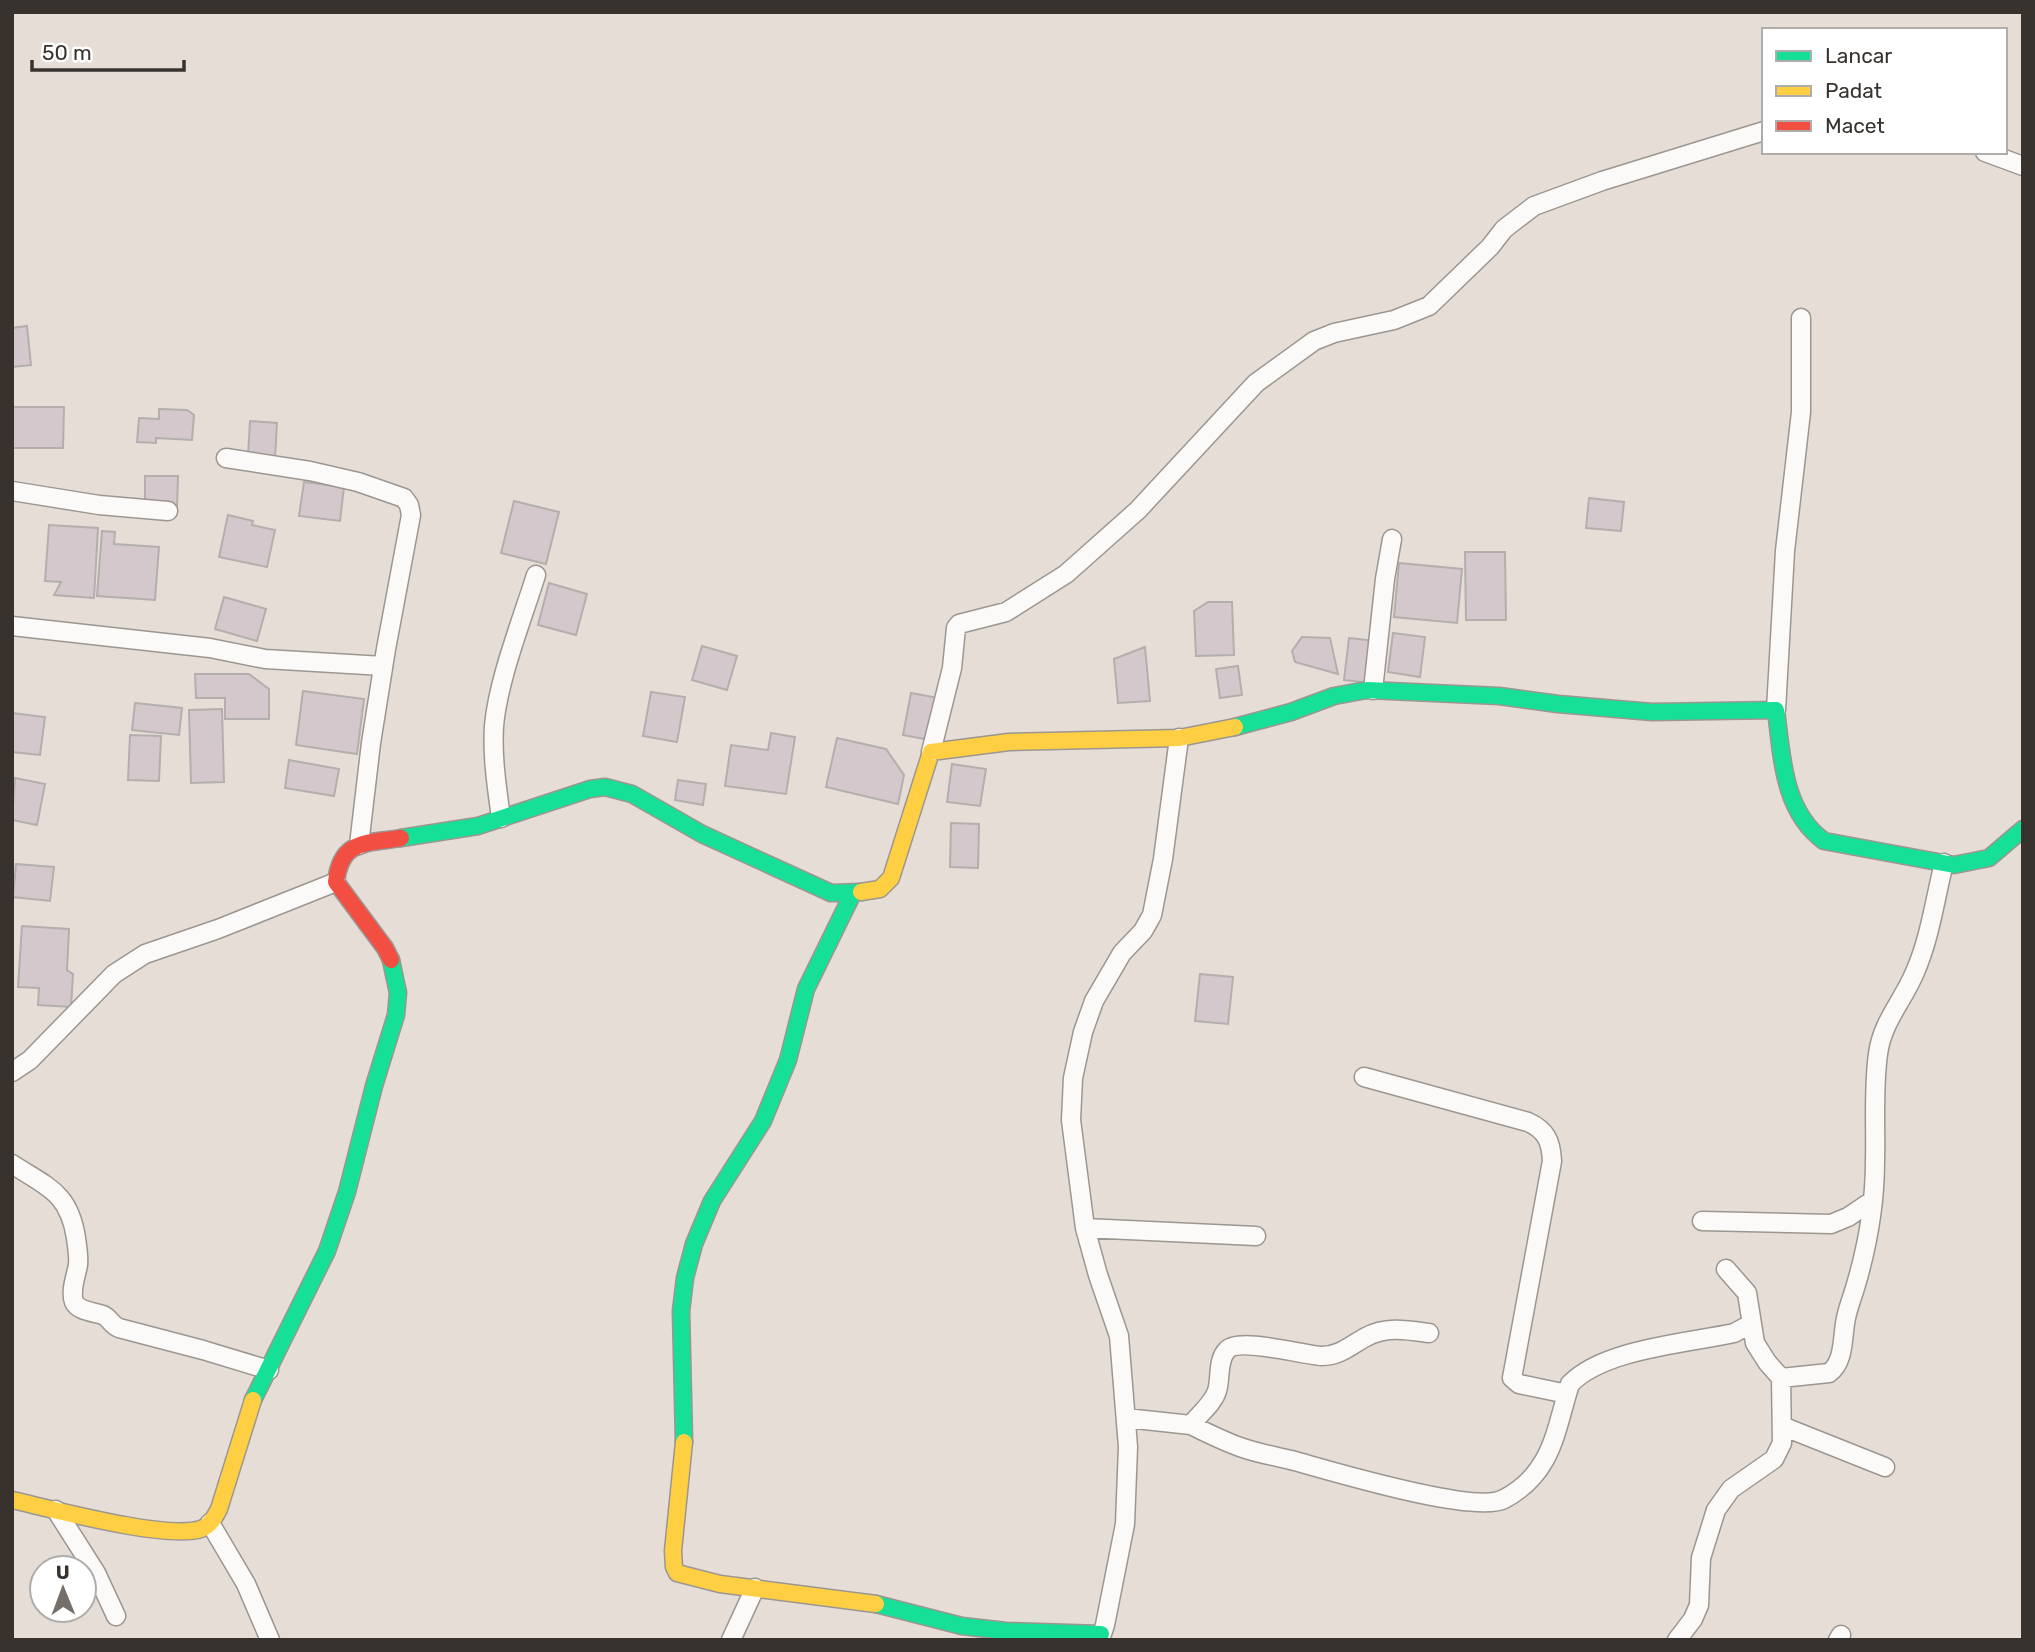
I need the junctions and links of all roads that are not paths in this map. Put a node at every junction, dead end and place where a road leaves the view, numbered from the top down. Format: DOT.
graph roads {
  1 [pos="1762,132"];
  2 [pos="1990,154"];
  3 [pos="2023,166"];
  4 [pos="1801,318"];
  5 [pos="226,458"];
  6 [pos="12,491"];
  7 [pos="168,511"];
  8 [pos="1392,539"];
  9 [pos="536,575"];
  10 [pos="12,626"];
  11 [pos="383,666"];
  12 [pos="1373,690"];
  13 [pos="1776,710"];
  14 [pos="1179,738"];
  15 [pos="931,752"];
  16 [pos="501,818"];
  17 [pos="2023,829"];
  18 [pos="359,845"];
  19 [pos="1944,863"];
  20 [pos="336,882"];
  21 [pos="853,893"];
  22 [pos="12,1072"];
  23 [pos="1364,1077"];
  24 [pos="12,1164"];
  25 [pos="1872,1201"];
  26 [pos="1702,1221"];
  27 [pos="1085,1228"];
  28 [pos="1256,1236"];
  29 [pos="1726,1269"];
  30 [pos="1751,1324"];
  31 [pos="1429,1333"];
  32 [pos="269,1370"];
  33 [pos="1781,1378"];
  34 [pos="1567,1394"];
  35 [pos="1126,1418"];
  36 [pos="1191,1425"];
  37 [pos="1782,1426"];
  38 [pos="1885,1467"];
  39 [pos="12,1500"];
  40 [pos="56,1510"];
  41 [pos="210,1523"];
  42 [pos="755,1588"];
  43 [pos="116,1616"];
  44 [pos="1101,1637"];
  45 [pos="270,1640"];
  46 [pos="731,1640"];
  47 [pos="1677,1640"];
  1 -- 15 [label="street"];
  2 -- 3 [label="street"];
  4 -- 13 [label="street"];
  5 -- 11 [label="street"];
  6 -- 7 [label="street"];
  8 -- 12 [label="street"];
  9 -- 16 [label="street"];
  10 -- 11 [label="street"];
  11 -- 18 [label="street"];
  12 -- 13 [label="street"];
  12 -- 14 [label="street"];
  13 -- 19 [label="street"];
  14 -- 15 [label="street"];
  14 -- 27 [label="street"];
  15 -- 21 [label="street"];
  16 -- 18 [label="street"];
  16 -- 21 [label="street"];
  17 -- 19 [label="street"];
  18 -- 20 [label="street"];
  19 -- 25 [label="street"];
  20 -- 22 [label="street"];
  20 -- 32 [label="street"];
  21 -- 42 [label="street"];
  23 -- 34 [label="street"];
  24 -- 32 [label="street"];
  25 -- 26 [label="street"];
  25 -- 33 [label="street"];
  27 -- 28 [label="street"];
  27 -- 35 [label="street"];
  29 -- 30 [label="street"];
  30 -- 33 [label="street"];
  30 -- 34 [label="street"];
  31 -- 36 [label="street"];
  32 -- 41 [label="street"];
  33 -- 37 [label="street"];
  34 -- 36 [label="street"];
  35 -- 36 [label="street"];
  35 -- 44 [label="street"];
  37 -- 38 [label="street"];
  37 -- 47 [label="street"];
  39 -- 40 [label="street"];
  40 -- 41 [label="street"];
  40 -- 43 [label="street"];
  41 -- 45 [label="street"];
  42 -- 44 [label="street"];
  42 -- 46 [label="street"];
}
